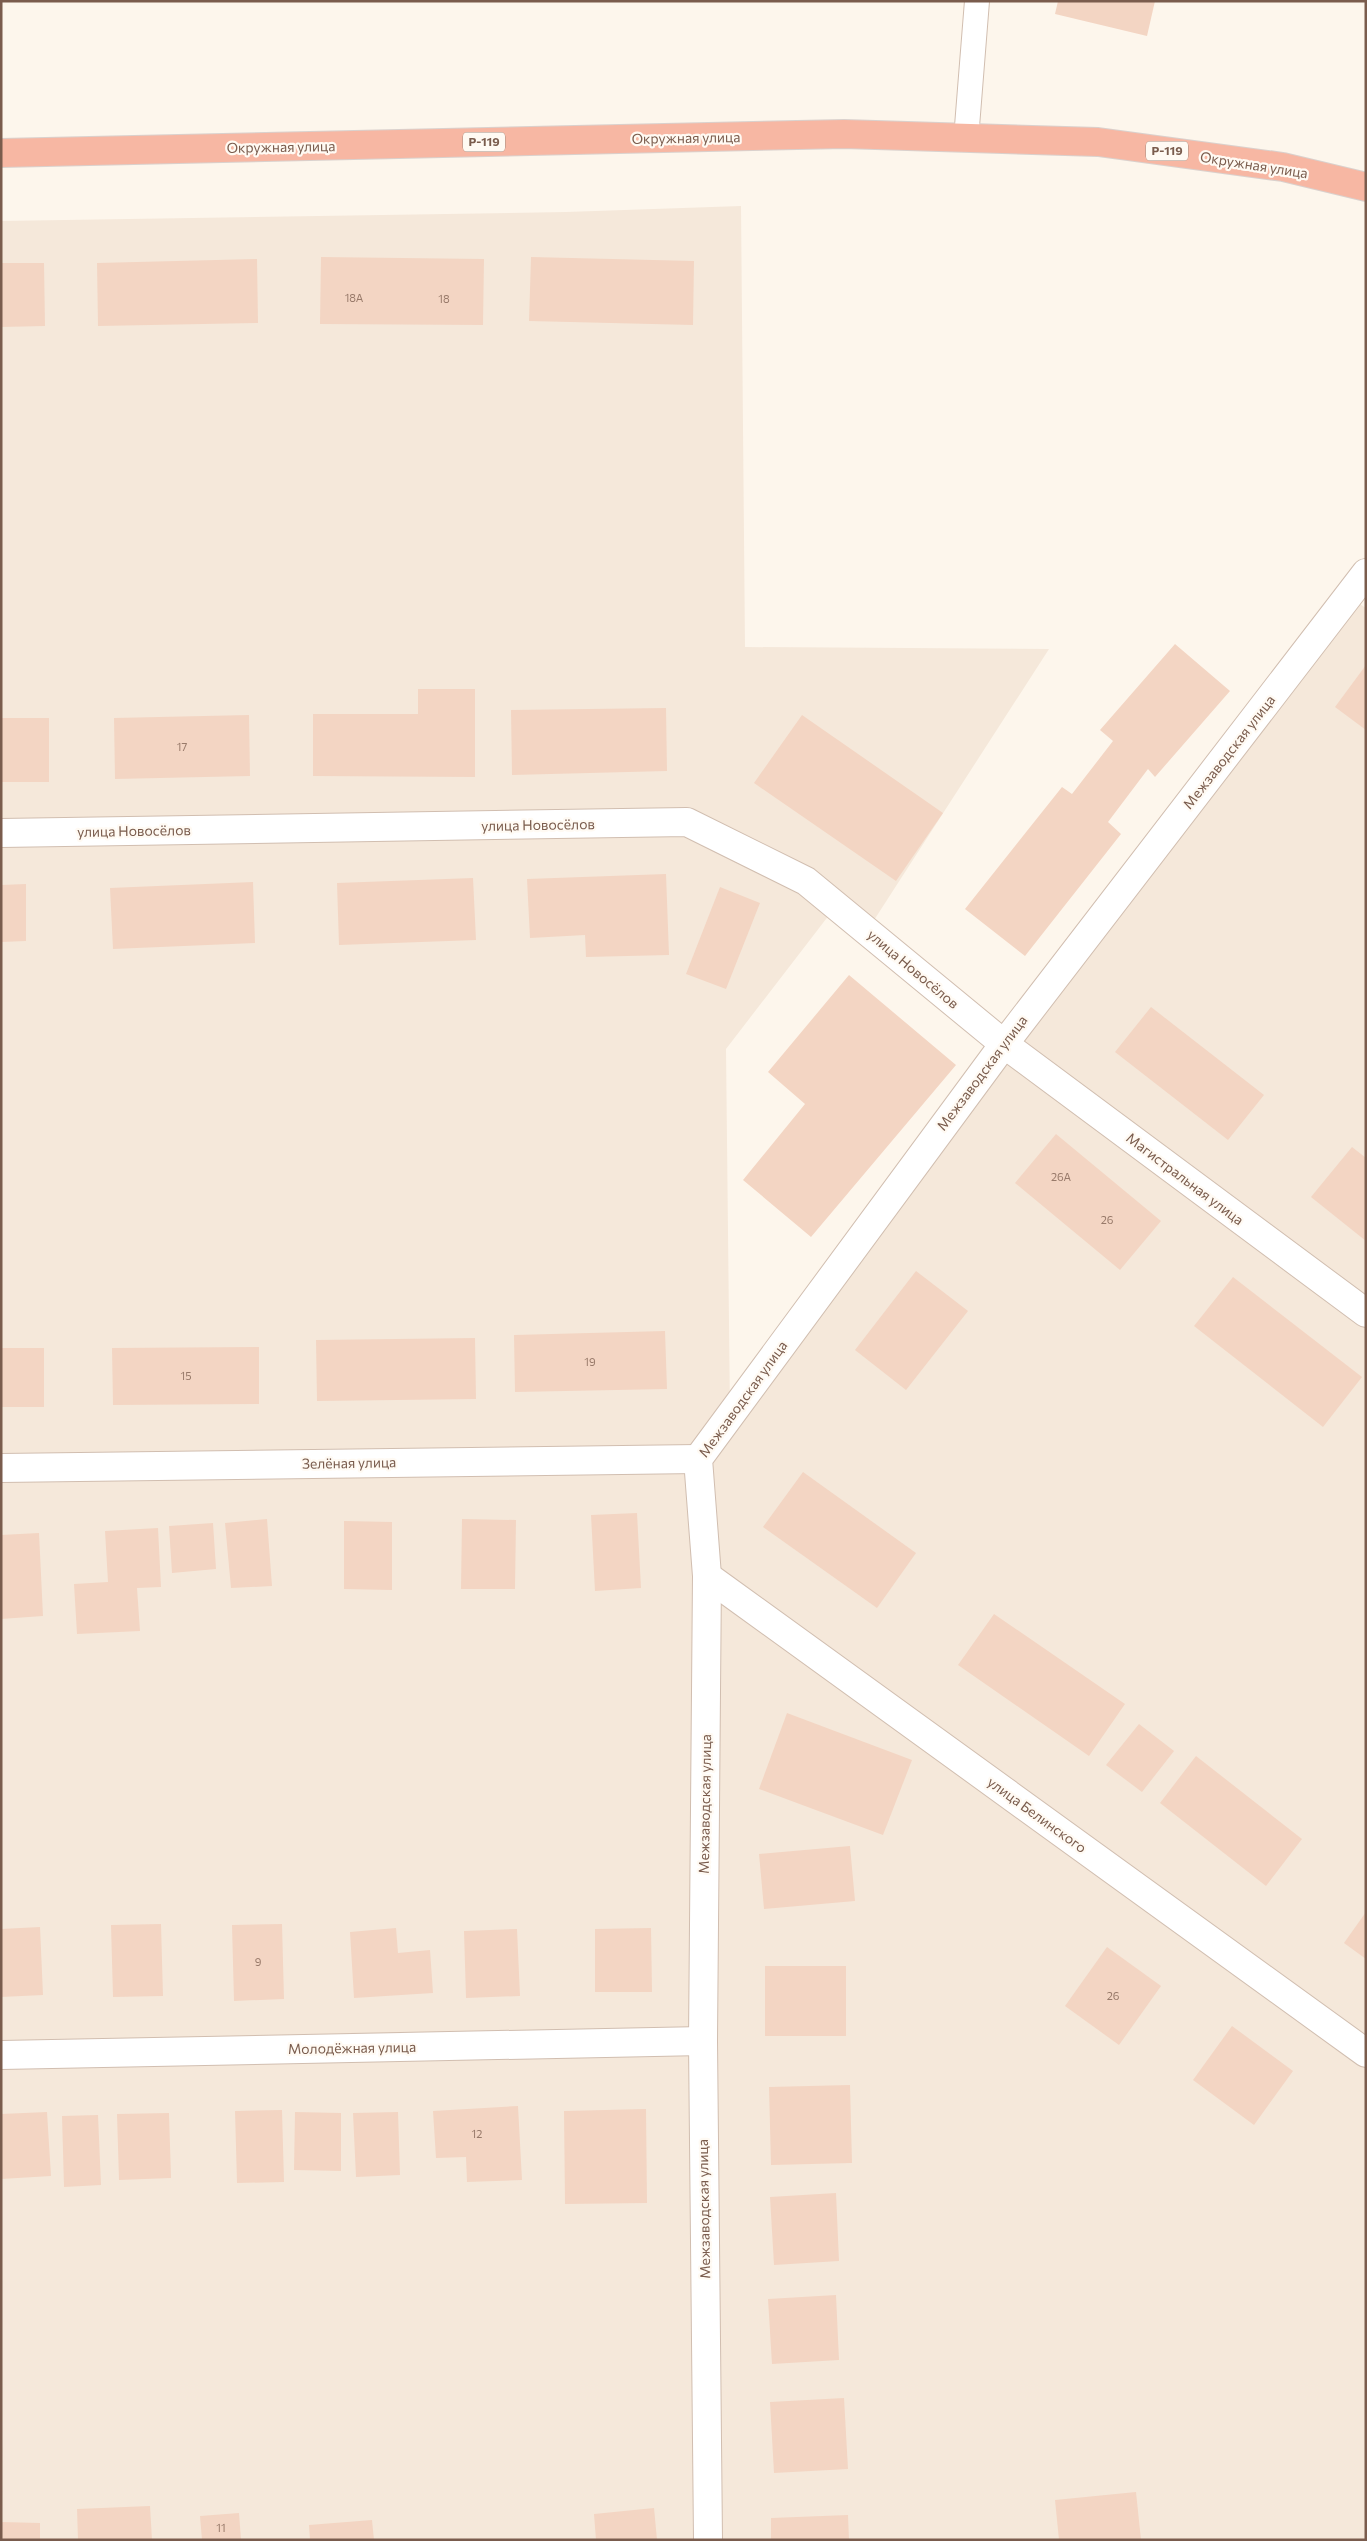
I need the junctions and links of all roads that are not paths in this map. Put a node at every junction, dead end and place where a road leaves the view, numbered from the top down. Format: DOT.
graph roads {
  1 [pos="977,1"];
  2 [pos="966,138"];
  3 [pos="1,154"];
  4 [pos="1366,187"];
  5 [pos="1366,573"];
  6 [pos="1357,603"];
  7 [pos="1,833"];
  8 [pos="1004,1044"];
  9 [pos="1366,1313"];
  10 [pos="698,1459"];
  11 [pos="1,1468"];
  12 [pos="707,1576"];
  13 [pos="703,2041"];
  14 [pos="1366,2053"];
  15 [pos="1,2055"];
  16 [pos="708,2540"];
  1 -- 2 [label="lane"];
  2 -- 3 [label="highway, Окружная улица / Р-119"];
  2 -- 4 [label="highway, Окружная улица / Р-119"];
  5 -- 6 [label="street, Межзаводская улица"];
  6 -- 8 [label="street, Межзаводская улица"];
  7 -- 8 [label="street, улица Новосёлов"];
  8 -- 9 [label="street, Магистральная улица"];
  8 -- 10 [label="street, Межзаводская улица"];
  10 -- 11 [label="street, Зелёная улица"];
  10 -- 12 [label="street, Межзаводская улица"];
  12 -- 13 [label="street, Межзаводская улица"];
  12 -- 14 [label="street, улица Белинского"];
  13 -- 15 [label="street, Молодёжная улица"];
  13 -- 16 [label="street, Межзаводская улица"];
}
